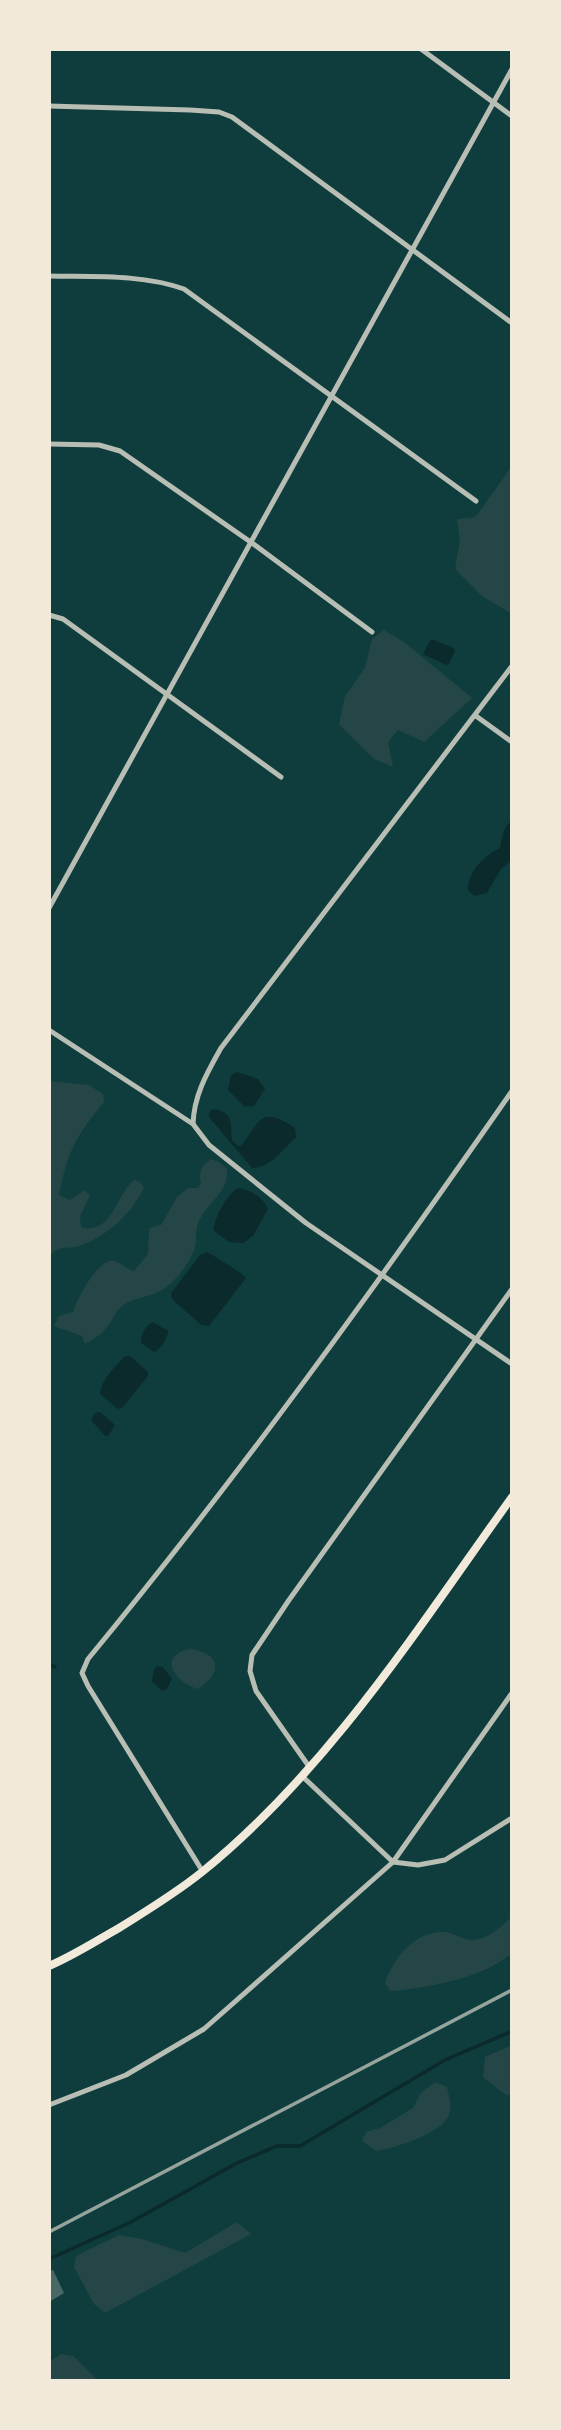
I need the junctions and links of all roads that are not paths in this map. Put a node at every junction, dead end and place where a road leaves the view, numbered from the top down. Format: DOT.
graph roads {
  1 [pos="421,49"];
  2 [pos="512,69"];
  3 [pos="494,102"];
  4 [pos="49,106"];
  5 [pos="512,116"];
  6 [pos="413,250"];
  7 [pos="49,276"];
  8 [pos="512,323"];
  9 [pos="333,396"];
  10 [pos="49,444"];
  11 [pos="476,501"];
  12 [pos="251,543"];
  13 [pos="49,615"];
  14 [pos="372,632"];
  15 [pos="512,666"];
  16 [pos="166,694"];
  17 [pos="476,716"];
  18 [pos="512,742"];
  19 [pos="281,777"];
  20 [pos="49,908"];
  21 [pos="49,1030"];
  22 [pos="512,1091"];
  23 [pos="193,1124"];
  24 [pos="383,1276"];
  25 [pos="512,1289"];
  26 [pos="476,1340"];
  27 [pos="512,1364"];
  28 [pos="512,1497"];
  29 [pos="512,1693"];
  30 [pos="310,1768"];
  31 [pos="302,1776"];
  32 [pos="512,1818"];
  33 [pos="393,1862"];
  34 [pos="203,1872"];
  35 [pos="49,1966"];
  36 [pos="49,2105"];
  1 -- 3 [label="street"];
  2 -- 3 [label="street"];
  3 -- 5 [label="street"];
  3 -- 6 [label="street"];
  4 -- 6 [label="street"];
  6 -- 8 [label="street"];
  6 -- 9 [label="street"];
  7 -- 9 [label="street"];
  9 -- 11 [label="street"];
  9 -- 12 [label="street"];
  10 -- 12 [label="street"];
  12 -- 14 [label="street"];
  12 -- 16 [label="street"];
  13 -- 16 [label="street"];
  15 -- 17 [label="street"];
  16 -- 19 [label="street"];
  16 -- 20 [label="street"];
  17 -- 18 [label="street"];
  17 -- 23 [label="street"];
  21 -- 23 [label="street"];
  22 -- 24 [label="street"];
  23 -- 24 [label="street"];
  24 -- 26 [label="street"];
  24 -- 34 [label="street"];
  25 -- 26 [label="street"];
  26 -- 27 [label="street"];
  26 -- 30 [label="street"];
  28 -- 30 [label="main road"];
  29 -- 33 [label="street"];
  30 -- 31 [label="main road"];
  31 -- 33 [label="street"];
  31 -- 34 [label="main road"];
  32 -- 33 [label="street"];
  33 -- 36 [label="street"];
  34 -- 35 [label="main road"];
}
